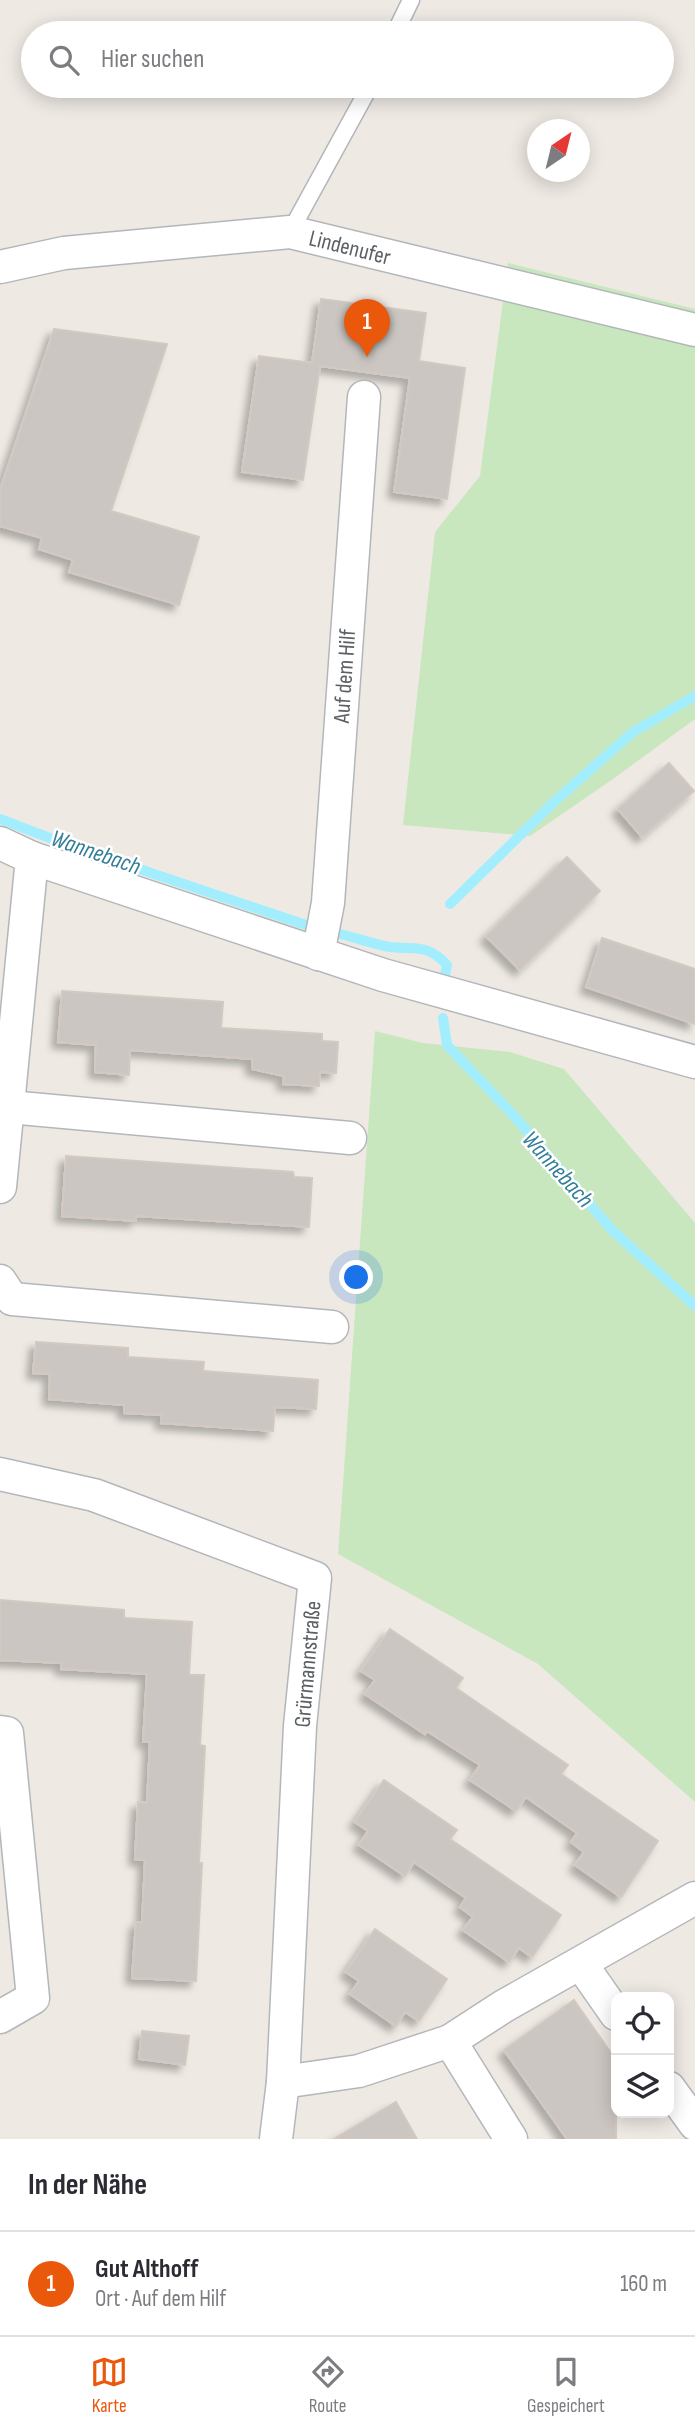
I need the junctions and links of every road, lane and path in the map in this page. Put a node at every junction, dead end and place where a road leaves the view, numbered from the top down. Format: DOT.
graph roads {
  1 [pos="411,0"];
  2 [pos="401,21"];
  3 [pos="363,98"];
  4 [pos="290,232"];
  5 [pos="0,267"];
  6 [pos="695,330"];
  7 [pos="364,397"];
  8 [pos="0,843"];
  9 [pos="32,858"];
  10 [pos="323,930"];
  11 [pos="695,1062"];
  12 [pos="9,1107"];
  13 [pos="350,1138"];
  14 [pos="0,1187"];
  15 [pos="0,1281"];
  16 [pos="332,1327"];
  17 [pos="0,1474"];
  18 [pos="0,1732"];
  19 [pos="695,1898"];
  20 [pos="581,1964"];
  21 [pos="611,2007"];
  22 [pos="0,2017"];
  23 [pos="450,2041"];
  24 [pos="282,2082"];
  25 [pos="674,2095"];
  26 [pos="695,2124"];
  27 [pos="276,2139"];
  28 [pos="511,2139"];
  1 -- 2 [label="lane"];
  3 -- 4 [label="lane"];
  4 -- 5 [label="street, Lindenufer"];
  4 -- 6 [label="street, Lindenufer"];
  7 -- 10 [label="street, Auf dem Hilf"];
  8 -- 9 [label="street"];
  9 -- 10 [label="street"];
  9 -- 12 [label="street"];
  10 -- 11 [label="street"];
  12 -- 13 [label="street"];
  12 -- 14 [label="street"];
  15 -- 16 [label="street"];
  17 -- 24 [label="street, Grürmannstraße"];
  18 -- 22 [label="street"];
  19 -- 20 [label="street"];
  20 -- 21 [label="street"];
  20 -- 23 [label="street"];
  23 -- 24 [label="street"];
  23 -- 28 [label="street"];
  24 -- 27 [label="street, Grürmannstraße"];
  25 -- 26 [label="street"];
}
